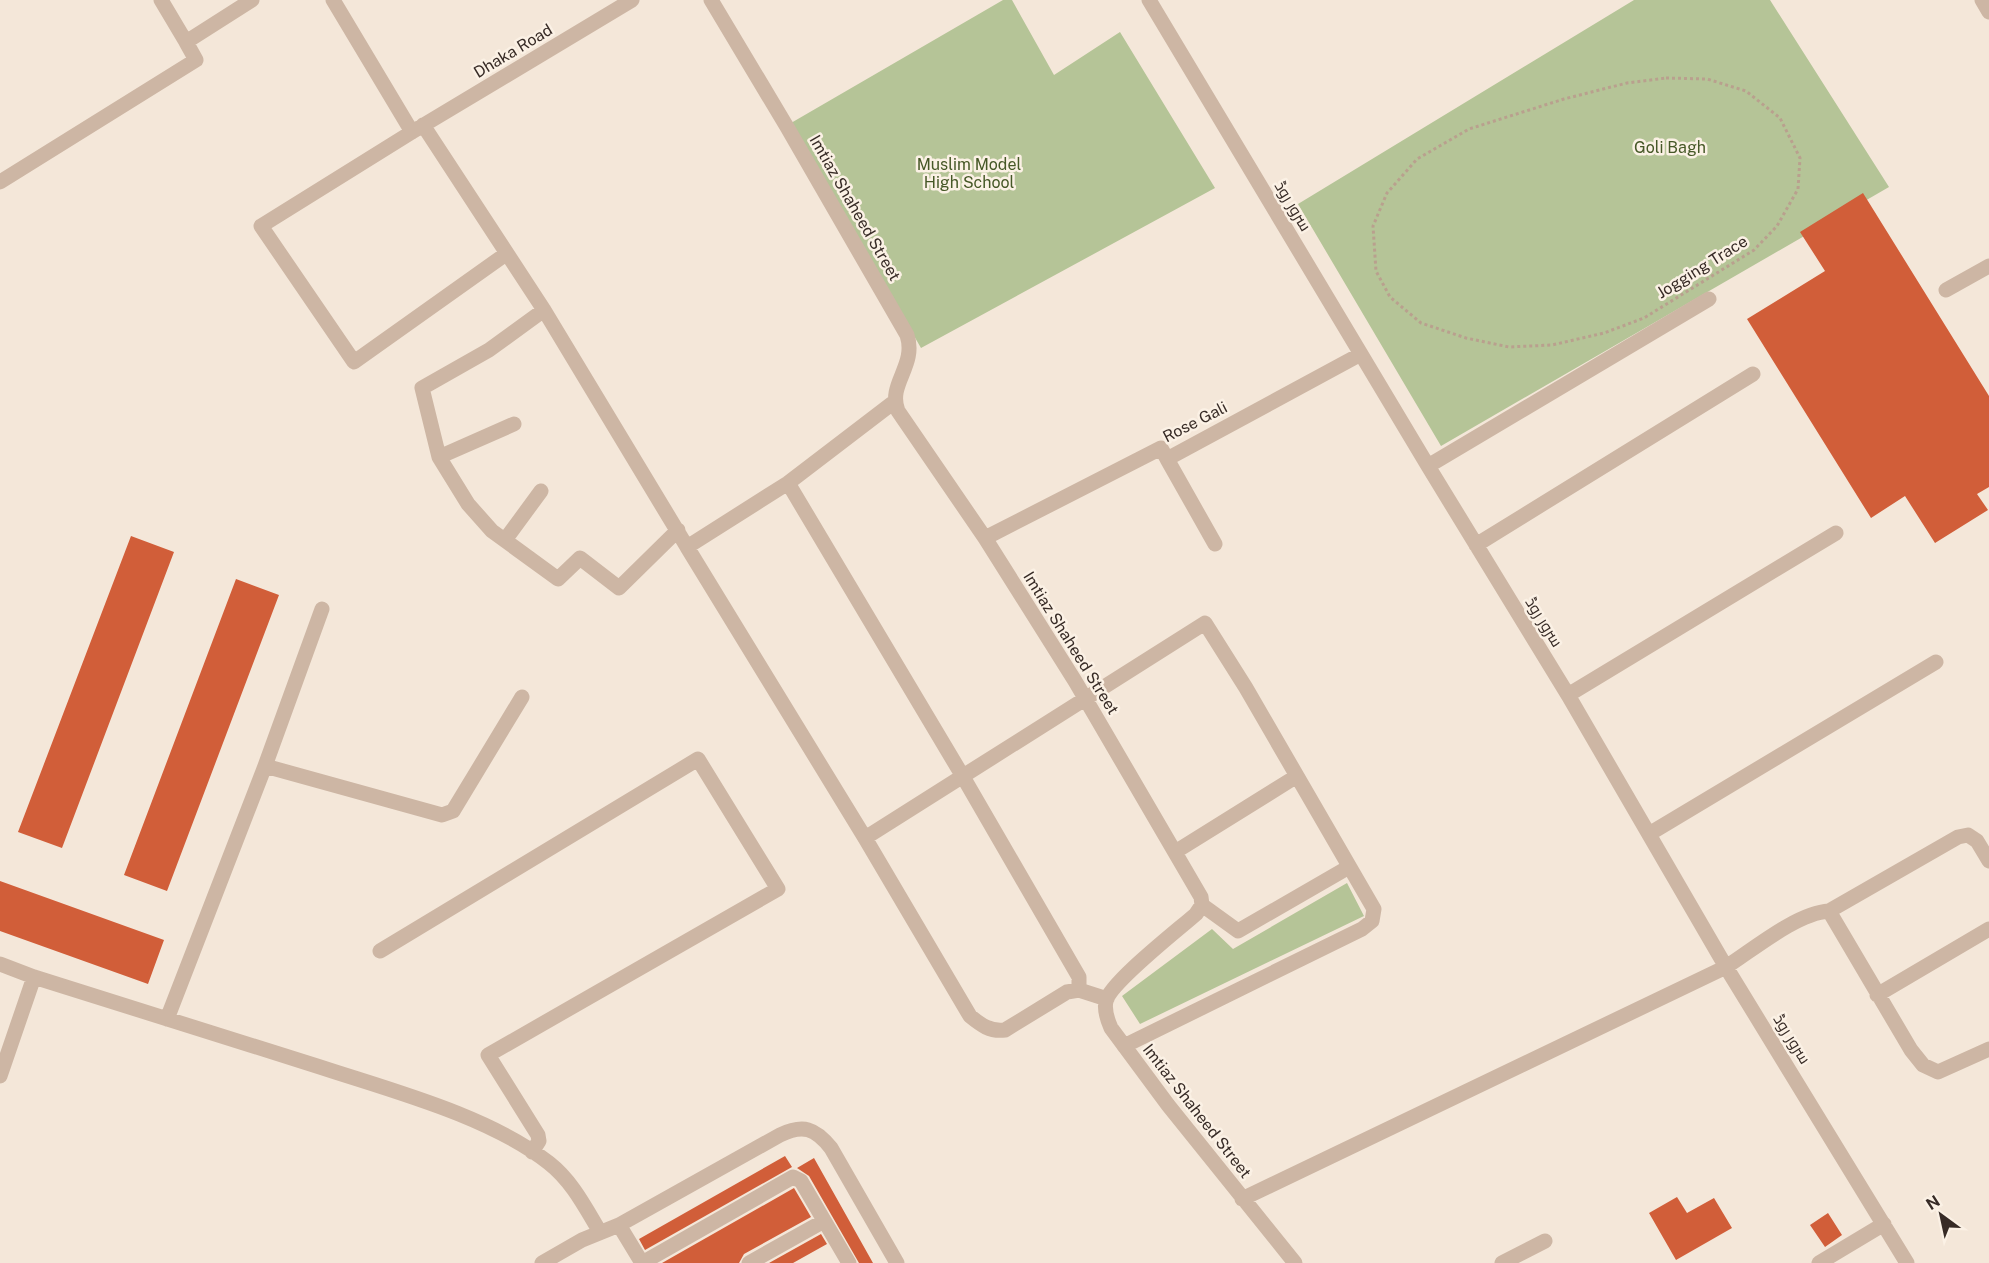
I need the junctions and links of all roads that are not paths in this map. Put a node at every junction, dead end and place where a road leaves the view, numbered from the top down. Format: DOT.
graph roads {
  1 [pos="161,0"];
  2 [pos="252,0"];
  3 [pos="333,0"];
  4 [pos="632,0"];
  5 [pos="711,0"];
  6 [pos="1149,0"];
  7 [pos="1982,0"];
  8 [pos="1989,12"];
  9 [pos="186,42"];
  10 [pos="418,129"];
  11 [pos="0,182"];
  12 [pos="506,254"];
  13 [pos="1989,266"];
  14 [pos="1947,290"];
  15 [pos="1709,298"];
  16 [pos="544,310"];
  17 [pos="1361,354"];
  18 [pos="1754,374"];
  19 [pos="894,402"];
  20 [pos="514,424"];
  21 [pos="439,457"];
  22 [pos="1167,459"];
  23 [pos="1428,466"];
  24 [pos="788,483"];
  25 [pos="541,491"];
  26 [pos="678,530"];
  27 [pos="1836,533"];
  28 [pos="985,538"];
  29 [pos="505,540"];
  30 [pos="1215,544"];
  31 [pos="1476,545"];
  32 [pos="687,547"];
  33 [pos="322,609"];
  34 [pos="1936,662"];
  35 [pos="1568,695"];
  36 [pos="522,697"];
  37 [pos="1086,699"];
  38 [pos="265,766"];
  39 [pos="962,775"];
  40 [pos="1297,776"];
  41 [pos="1649,834"];
  42 [pos="865,838"];
  43 [pos="1175,852"];
  44 [pos="1989,861"];
  45 [pos="1349,867"];
  46 [pos="1202,905"];
  47 [pos="1829,911"];
  48 [pos="1989,929"];
  49 [pos="380,951"];
  50 [pos="0,964"];
  51 [pos="1726,967"];
  52 [pos="34,977"];
  53 [pos="1079,990"];
  54 [pos="1877,995"];
  55 [pos="1107,999"];
  56 [pos="167,1019"];
  57 [pos="1124,1046"];
  58 [pos="1989,1049"];
  59 [pos="0,1076"];
  60 [pos="532,1152"];
  61 [pos="1242,1199"];
  62 [pos="824,1221"];
  63 [pos="1884,1224"];
  64 [pos="619,1226"];
  65 [pos="600,1232"];
  66 [pos="1545,1241"];
  67 [pos="565,1257"];
  68 [pos="844,1261"];
  69 [pos="542,1263"];
  70 [pos="642,1263"];
  71 [pos="749,1263"];
  72 [pos="897,1263"];
  73 [pos="1295,1263"];
  74 [pos="1502,1263"];
  75 [pos="1819,1263"];
  76 [pos="1907,1263"];
  1 -- 9 [label="street"];
  2 -- 9 [label="street"];
  3 -- 10 [label="street"];
  4 -- 10 [label="street, Dhaka Road"];
  5 -- 19 [label="street, Imtiaz Shaheed Street"];
  6 -- 17 [label="street, سرور روڈ"];
  7 -- 8 [label="street"];
  9 -- 11 [label="street"];
  10 -- 12 [label="street"];
  10 -- 12 [label="street, Dhaka Road"];
  12 -- 16 [label="street"];
  13 -- 14 [label="street"];
  15 -- 23 [label="street"];
  16 -- 21 [label="street"];
  16 -- 26 [label="street"];
  17 -- 22 [label="street, Rose Gali"];
  17 -- 23 [label="street, سرور روڈ"];
  18 -- 31 [label="street"];
  19 -- 24 [label="street"];
  19 -- 28 [label="street, Imtiaz Shaheed Street"];
  20 -- 21 [label="street"];
  21 -- 29 [label="street"];
  22 -- 28 [label="street, Rose Gali"];
  22 -- 30 [label="street"];
  23 -- 31 [label="street, سرور روڈ"];
  24 -- 32 [label="street"];
  24 -- 39 [label="street"];
  25 -- 29 [label="street"];
  26 -- 29 [label="street"];
  26 -- 32 [label="street"];
  27 -- 35 [label="street"];
  28 -- 37 [label="street, Imtiaz Shaheed Street"];
  31 -- 35 [label="street, سرور روڈ"];
  32 -- 42 [label="street"];
  33 -- 38 [label="street"];
  34 -- 41 [label="street"];
  35 -- 41 [label="street, سرور روڈ"];
  36 -- 38 [label="street"];
  37 -- 39 [label="street"];
  37 -- 40 [label="street"];
  37 -- 43 [label="street, Imtiaz Shaheed Street"];
  38 -- 56 [label="street"];
  39 -- 42 [label="street"];
  39 -- 53 [label="street"];
  40 -- 43 [label="street"];
  40 -- 45 [label="street"];
  41 -- 51 [label="street, سرور روڈ"];
  42 -- 53 [label="street"];
  43 -- 46 [label="street, Imtiaz Shaheed Street"];
  44 -- 47 [label="street"];
  45 -- 46 [label="street"];
  45 -- 57 [label="street"];
  46 -- 55 [label="street"];
  47 -- 51 [label="street"];
  47 -- 54 [label="street"];
  48 -- 54 [label="street"];
  49 -- 60 [label="street"];
  50 -- 52 [label="street"];
  51 -- 61 [label="street"];
  51 -- 63 [label="street, سرور روڈ"];
  52 -- 56 [label="street"];
  52 -- 59 [label="street"];
  53 -- 55 [label="street"];
  54 -- 58 [label="street"];
  55 -- 57 [label="street, Imtiaz Shaheed Street"];
  56 -- 60 [label="street"];
  57 -- 61 [label="street, Imtiaz Shaheed Street"];
  60 -- 65 [label="street"];
  61 -- 73 [label="street, Imtiaz Shaheed Street"];
  62 -- 68 [label="street"];
  62 -- 70 [label="street"];
  62 -- 71 [label="street"];
  63 -- 75 [label="street"];
  63 -- 76 [label="street, سرور روڈ"];
  64 -- 65 [label="street"];
  64 -- 70 [label="street"];
  64 -- 72 [label="street"];
  65 -- 67 [label="street"];
  66 -- 74 [label="street"];
  67 -- 69 [label="street"];
}
